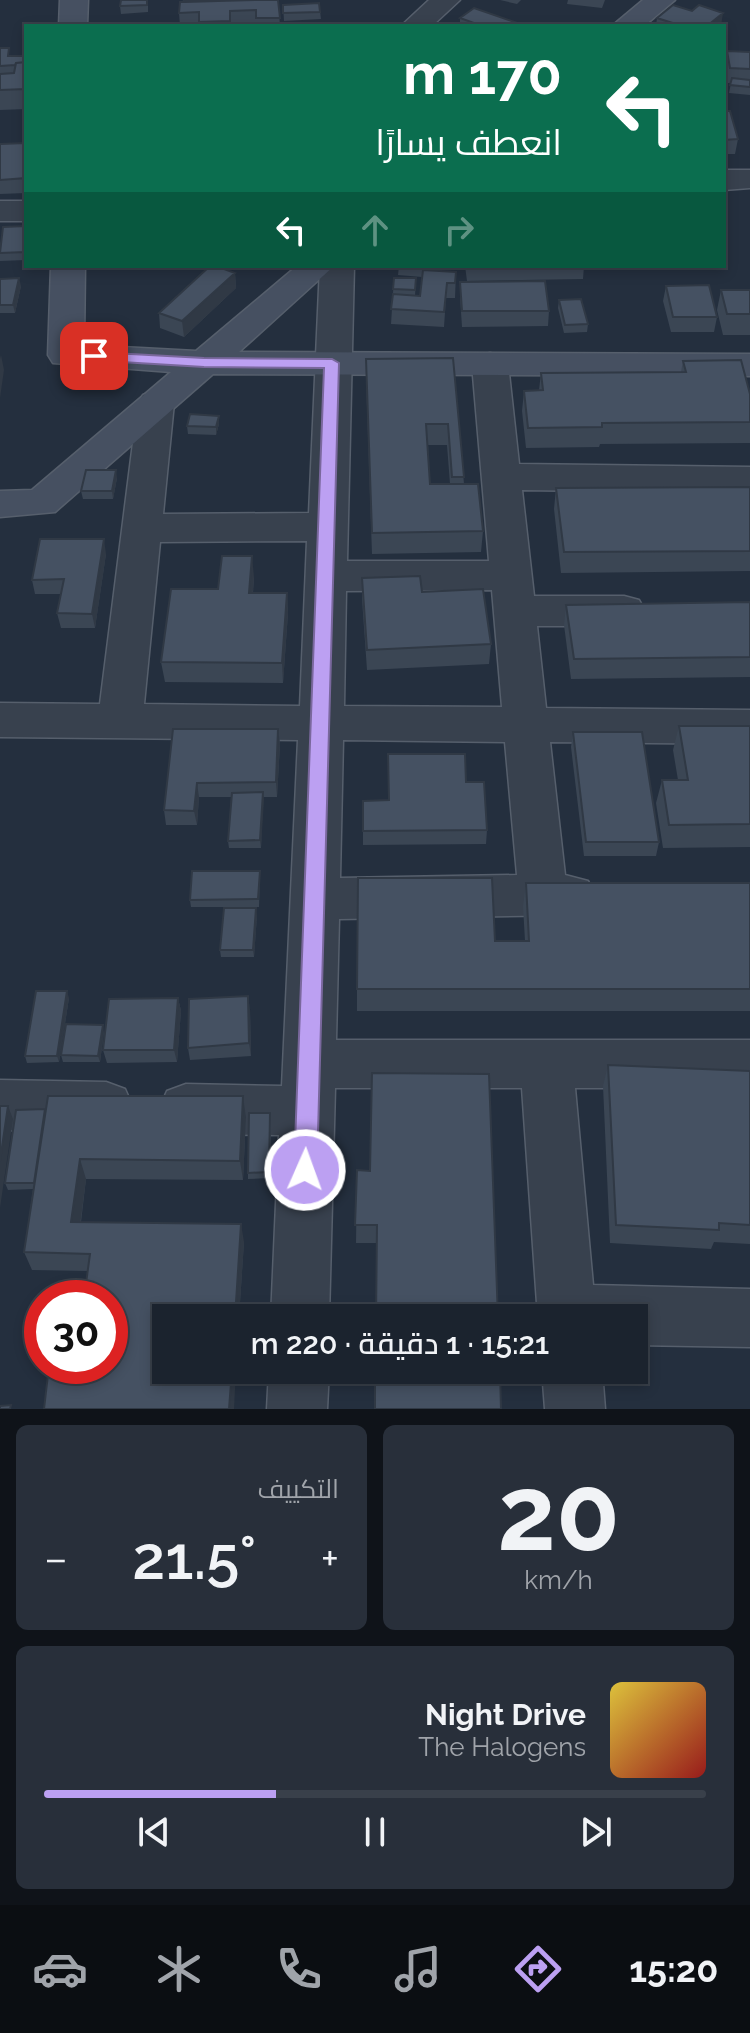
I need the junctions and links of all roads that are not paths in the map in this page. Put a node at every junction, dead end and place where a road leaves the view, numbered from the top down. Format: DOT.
graph roads {
  1 [pos="74,0"];
  2 [pos="446,0"];
  3 [pos="661,0"];
  4 [pos="73,24"];
  5 [pos="417,24"];
  6 [pos="629,24"];
  7 [pos="750,179"];
  8 [pos="726,180"];
  9 [pos="0,211"];
  10 [pos="24,211"];
  11 [pos="68,268"];
  12 [pos="315,268"];
  13 [pos="337,268"];
  14 [pos="204,363"];
  15 [pos="332,363"];
  16 [pos="490,364"];
  17 [pos="750,365"];
  18 [pos="156,403"];
  19 [pos="501,477"];
  20 [pos="750,480"];
  21 [pos="0,504"];
  22 [pos="326,527"];
  23 [pos="142,528"];
  24 [pos="325,576"];
  25 [pos="512,593"];
  26 [pos="656,612"];
  27 [pos="0,720"];
  28 [pos="120,722"];
  29 [pos="320,724"];
  30 [pos="526,726"];
  31 [pos="750,727"];
  32 [pos="622,894"];
  33 [pos="543,896"];
  34 [pos="314,899"];
  35 [pos="547,1064"];
  36 [pos="750,1064"];
  37 [pos="308,1088"];
  38 [pos="0,1105"];
  39 [pos="300,1304"];
  40 [pos="567,1304"];
  41 [pos="750,1318"];
  42 [pos="648,1327"];
  43 [pos="298,1384"];
  44 [pos="573,1384"];
  45 [pos="297,1409"];
  46 [pos="575,1409"];
  1 -- 4 [label="street"];
  2 -- 5 [label="street"];
  3 -- 6 [label="street"];
  7 -- 8 [label="street"];
  9 -- 10 [label="street"];
  11 -- 14 [label="street"];
  12 -- 14 [label="street"];
  13 -- 15 [label="street"];
  14 -- 15 [label="street"];
  14 -- 18 [label="street"];
  15 -- 16 [label="street"];
  15 -- 22 [label="street"];
  16 -- 17 [label="street"];
  16 -- 19 [label="street"];
  18 -- 21 [label="street"];
  18 -- 23 [label="street"];
  19 -- 20 [label="street"];
  19 -- 25 [label="street"];
  22 -- 23 [label="street"];
  22 -- 24 [label="street"];
  23 -- 28 [label="street"];
  24 -- 25 [label="street"];
  24 -- 29 [label="street"];
  25 -- 26 [label="street"];
  25 -- 30 [label="street"];
  27 -- 28 [label="street"];
  28 -- 29 [label="street"];
  29 -- 30 [label="street"];
  29 -- 34 [label="street"];
  30 -- 31 [label="street"];
  30 -- 33 [label="street"];
  32 -- 33 [label="street"];
  33 -- 34 [label="street"];
  34 -- 37 [label="street"];
  35 -- 36 [label="street"];
  35 -- 37 [label="street"];
  35 -- 40 [label="street"];
  37 -- 38 [label="street"];
  37 -- 39 [label="street"];
  41 -- 42 [label="street"];
  43 -- 45 [label="street"];
  44 -- 46 [label="street"];
}
